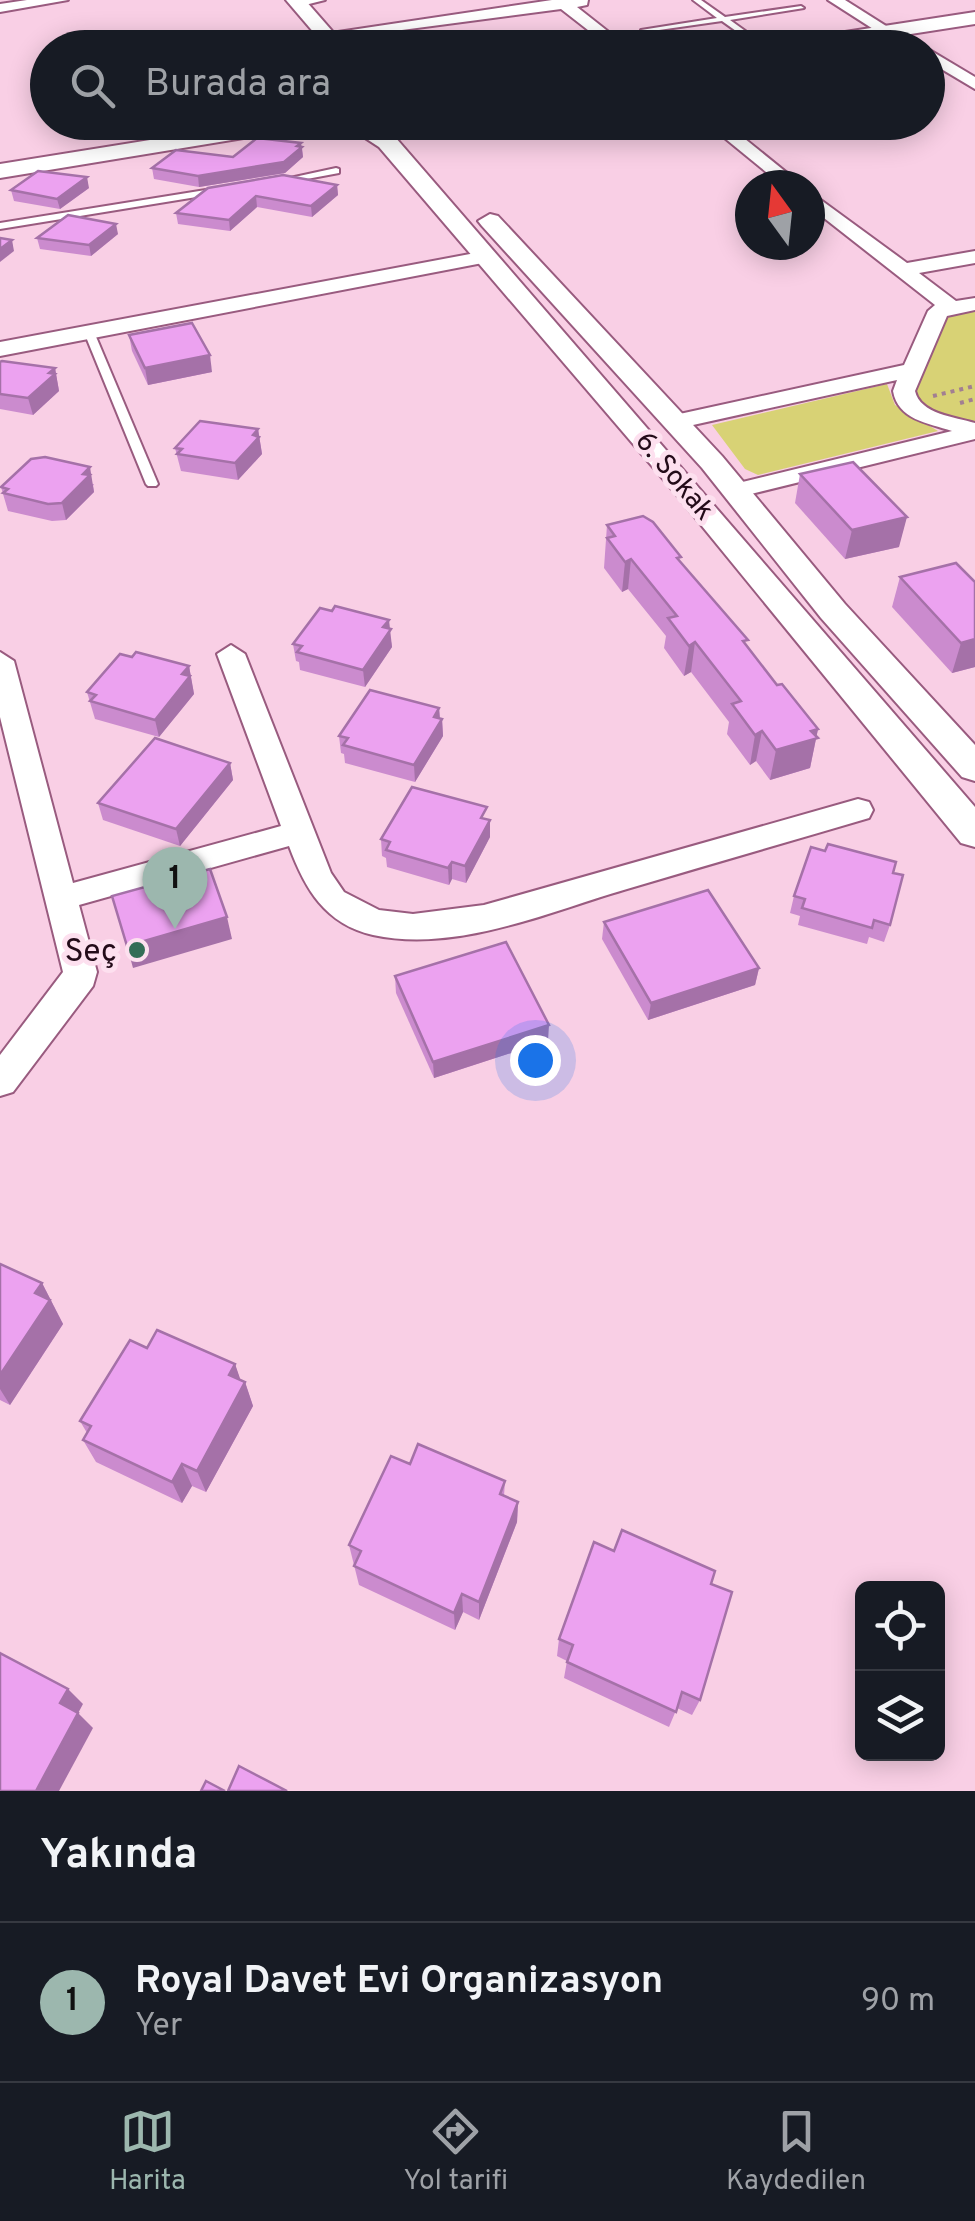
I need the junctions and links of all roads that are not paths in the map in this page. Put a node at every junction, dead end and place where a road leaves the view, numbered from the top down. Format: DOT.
graph roads {
  1 [pos="61,0"];
  2 [pos="318,0"];
  3 [pos="476,0"];
  4 [pos="696,0"];
  5 [pos="835,0"];
  6 [pos="296,1"];
  7 [pos="571,1"];
  8 [pos="0,8"];
  9 [pos="801,8"];
  10 [pos="492,12"];
  11 [pos="724,19"];
  12 [pos="975,21"];
  13 [pos="322,30"];
  14 [pos="368,30"];
  15 [pos="602,30"];
  16 [pos="612,30"];
  17 [pos="644,30"];
  18 [pos="740,30"];
  19 [pos="885,30"];
  20 [pos="918,30"];
  21 [pos="945,64"];
  22 [pos="972,80"];
  23 [pos="136,140"];
  24 [pos="194,140"];
  25 [pos="382,140"];
  26 [pos="418,140"];
  27 [pos="736,140"];
  28 [pos="0,160"];
  29 [pos="774,170"];
  30 [pos="0,171"];
  31 [pos="336,172"];
  32 [pos="262,184"];
  33 [pos="224,190"];
  34 [pos="825,210"];
  35 [pos="0,226"];
  36 [pos="975,256"];
  37 [pos="486,258"];
  38 [pos="903,270"];
  39 [pos="975,304"];
  40 [pos="949,306"];
  41 [pos="90,332"];
  42 [pos="0,349"];
  43 [pos="909,372"];
  44 [pos="674,422"];
  45 [pos="975,431"];
  46 [pos="152,484"];
  47 [pos="735,491"];
  48 [pos="231,654"];
  49 [pos="0,661"];
  50 [pos="975,768"];
  51 [pos="858,810"];
  52 [pos="299,832"];
  53 [pos="975,833"];
  54 [pos="62,898"];
  55 [pos="0,1080"];
  1 -- 8 [label="street"];
  2 -- 6 [label="street"];
  3 -- 10 [label="street"];
  4 -- 11 [label="lane"];
  5 -- 19 [label="street"];
  6 -- 13 [label="street"];
  7 -- 10 [label="street"];
  7 -- 15 [label="street"];
  7 -- 16 [label="street"];
  9 -- 11 [label="lane"];
  10 -- 14 [label="street"];
  11 -- 17 [label="lane"];
  11 -- 18 [label="lane"];
  12 -- 20 [label="street"];
  21 -- 22 [label="street"];
  23 -- 28 [label="street"];
  24 -- 30 [label="street"];
  25 -- 37 [label="street, 6. Sokak"];
  26 -- 44 [label="street, 6. Sokak"];
  27 -- 29 [label="street"];
  31 -- 32 [label="lane"];
  33 -- 35 [label="lane"];
  34 -- 38 [label="street"];
  36 -- 38 [label="street"];
  37 -- 41 [label="street"];
  37 -- 53 [label="street, 6. Sokak"];
  38 -- 40 [label="street"];
  39 -- 40 [label="street"];
  40 -- 43 [label="street"];
  41 -- 42 [label="street"];
  41 -- 46 [label="lane"];
  43 -- 44 [label="street"];
  43 -- 45 [label="street"];
  44 -- 47 [label="street, 6. Sokak"];
  45 -- 47 [label="street"];
  47 -- 50 [label="street, 6. Sokak"];
  48 -- 52 [label="street"];
  49 -- 54 [label="street"];
  51 -- 52 [label="street"];
  52 -- 54 [label="street"];
  54 -- 55 [label="street"];
}
